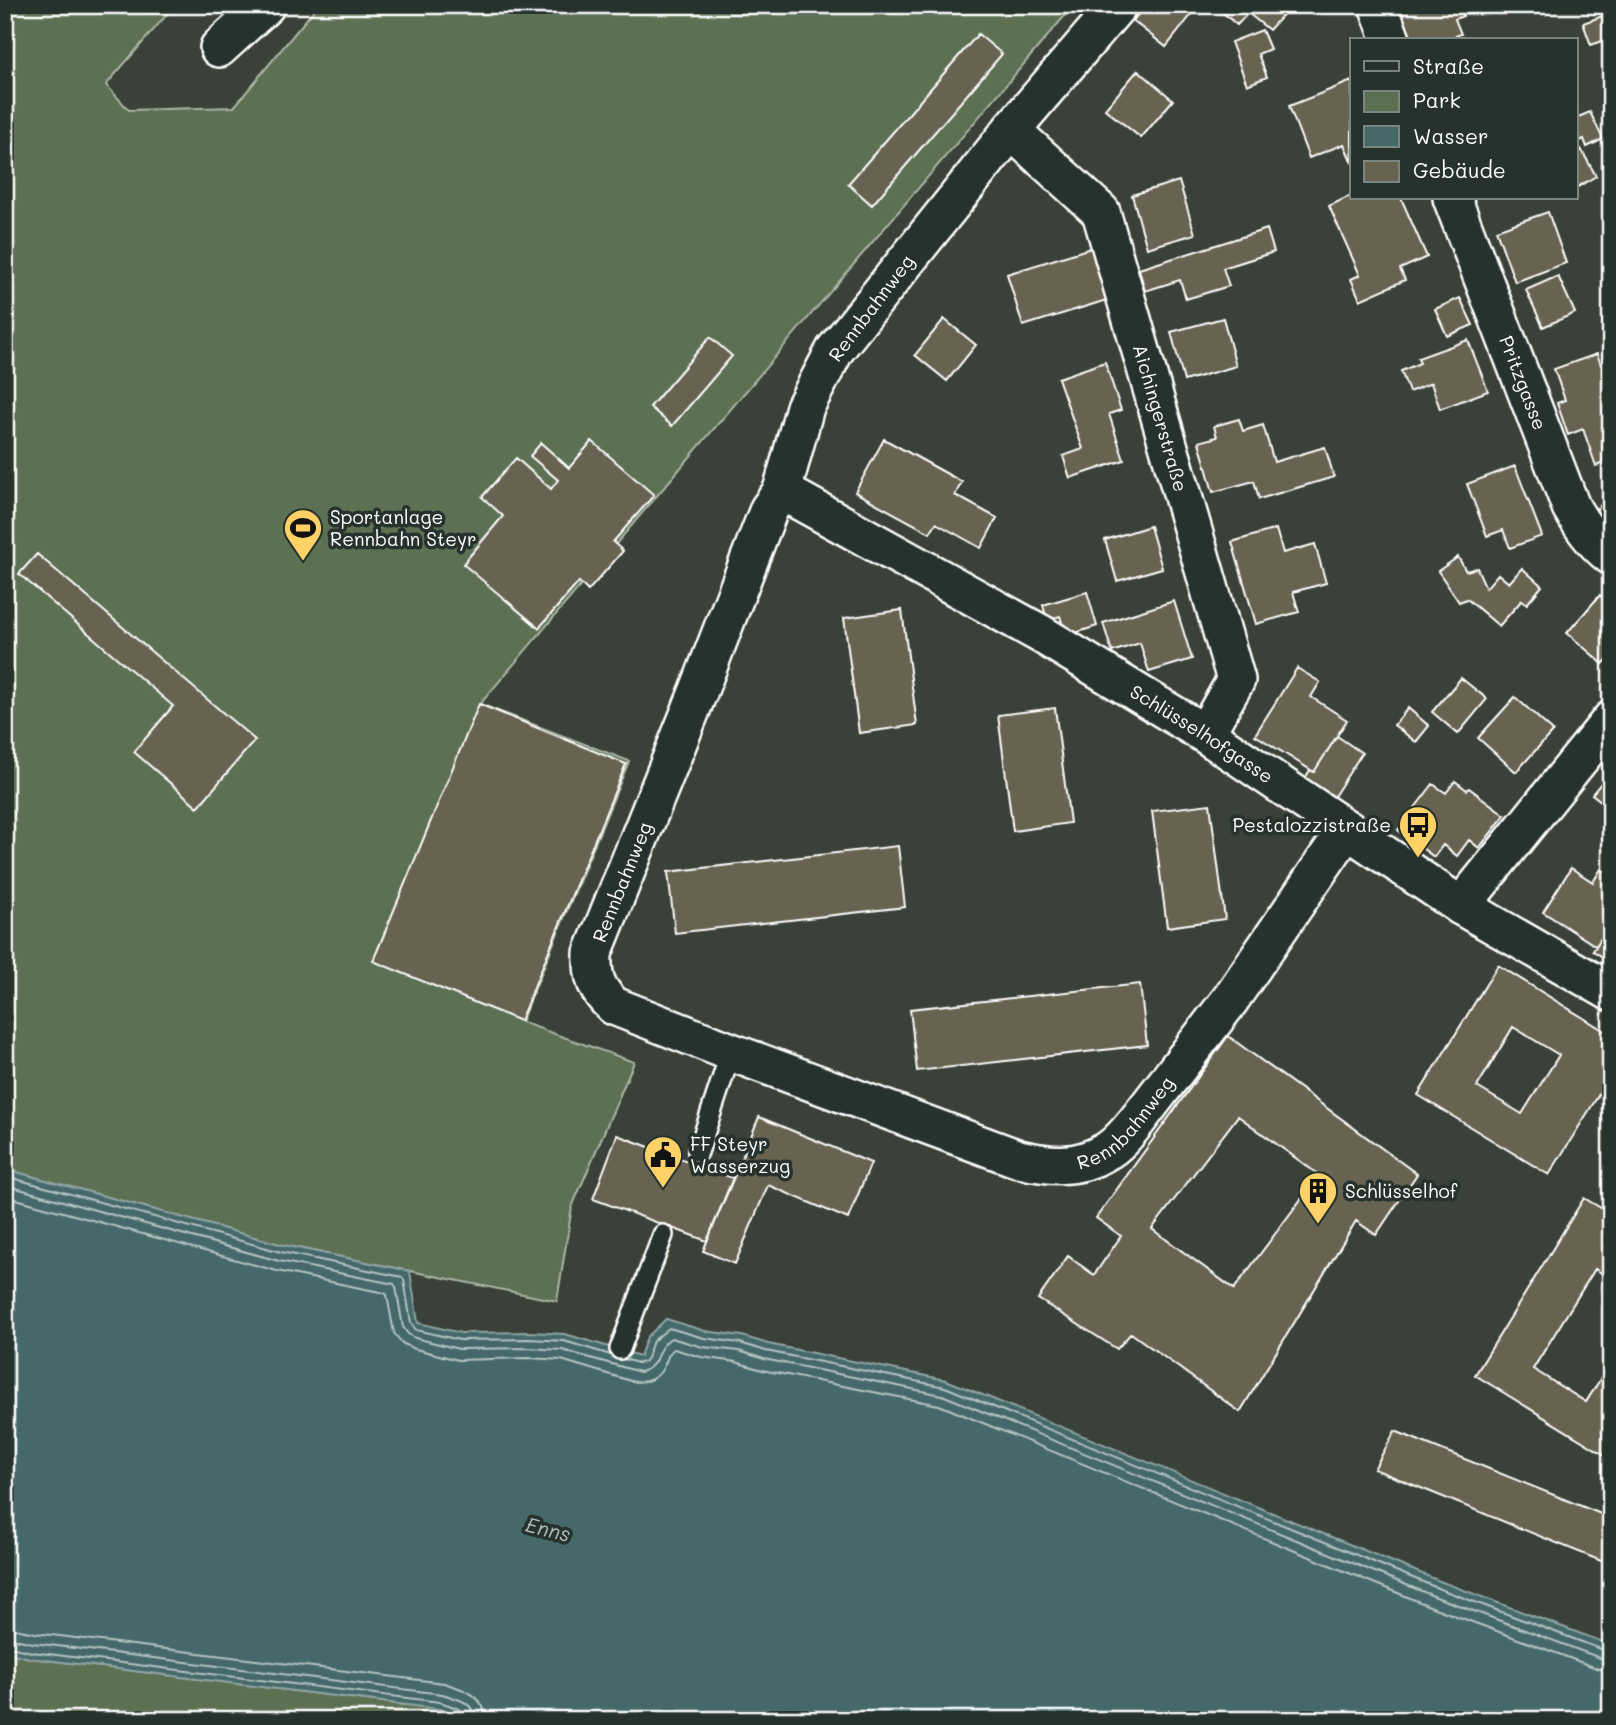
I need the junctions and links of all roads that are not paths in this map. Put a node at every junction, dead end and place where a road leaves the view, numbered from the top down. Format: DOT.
graph roads {
  1 [pos="266,5"];
  2 [pos="1118,5"];
  3 [pos="1378,5"];
  4 [pos="1390,38"];
  5 [pos="219,48"];
  6 [pos="1011,130"];
  7 [pos="1453,200"];
  8 [pos="782,491"];
  9 [pos="1611,556"];
  10 [pos="1611,720"];
  11 [pos="1205,734"];
  12 [pos="1347,829"];
  13 [pos="1461,906"];
  14 [pos="1611,992"];
  15 [pos="731,1052"];
  16 [pos="698,1152"];
  17 [pos="663,1235"];
  18 [pos="620,1349"];
  1 -- 5 [label="street"];
  2 -- 6 [label="street, Rennbahnweg"];
  3 -- 4 [label="street"];
  6 -- 8 [label="street, Rennbahnweg"];
  6 -- 11 [label="street, Aichingerstraße"];
  7 -- 9 [label="street, Pritzgasse"];
  8 -- 11 [label="street, Schlüsselhofgasse"];
  8 -- 15 [label="street, Rennbahnweg"];
  10 -- 13 [label="street"];
  11 -- 12 [label="street, Schlüsselhofgasse"];
  12 -- 13 [label="street, Schlüsselhofgasse"];
  12 -- 15 [label="street, Rennbahnweg"];
  13 -- 14 [label="street, Schlüsselhofgasse"];
  15 -- 16 [label="lane"];
  17 -- 18 [label="lane"];
}
